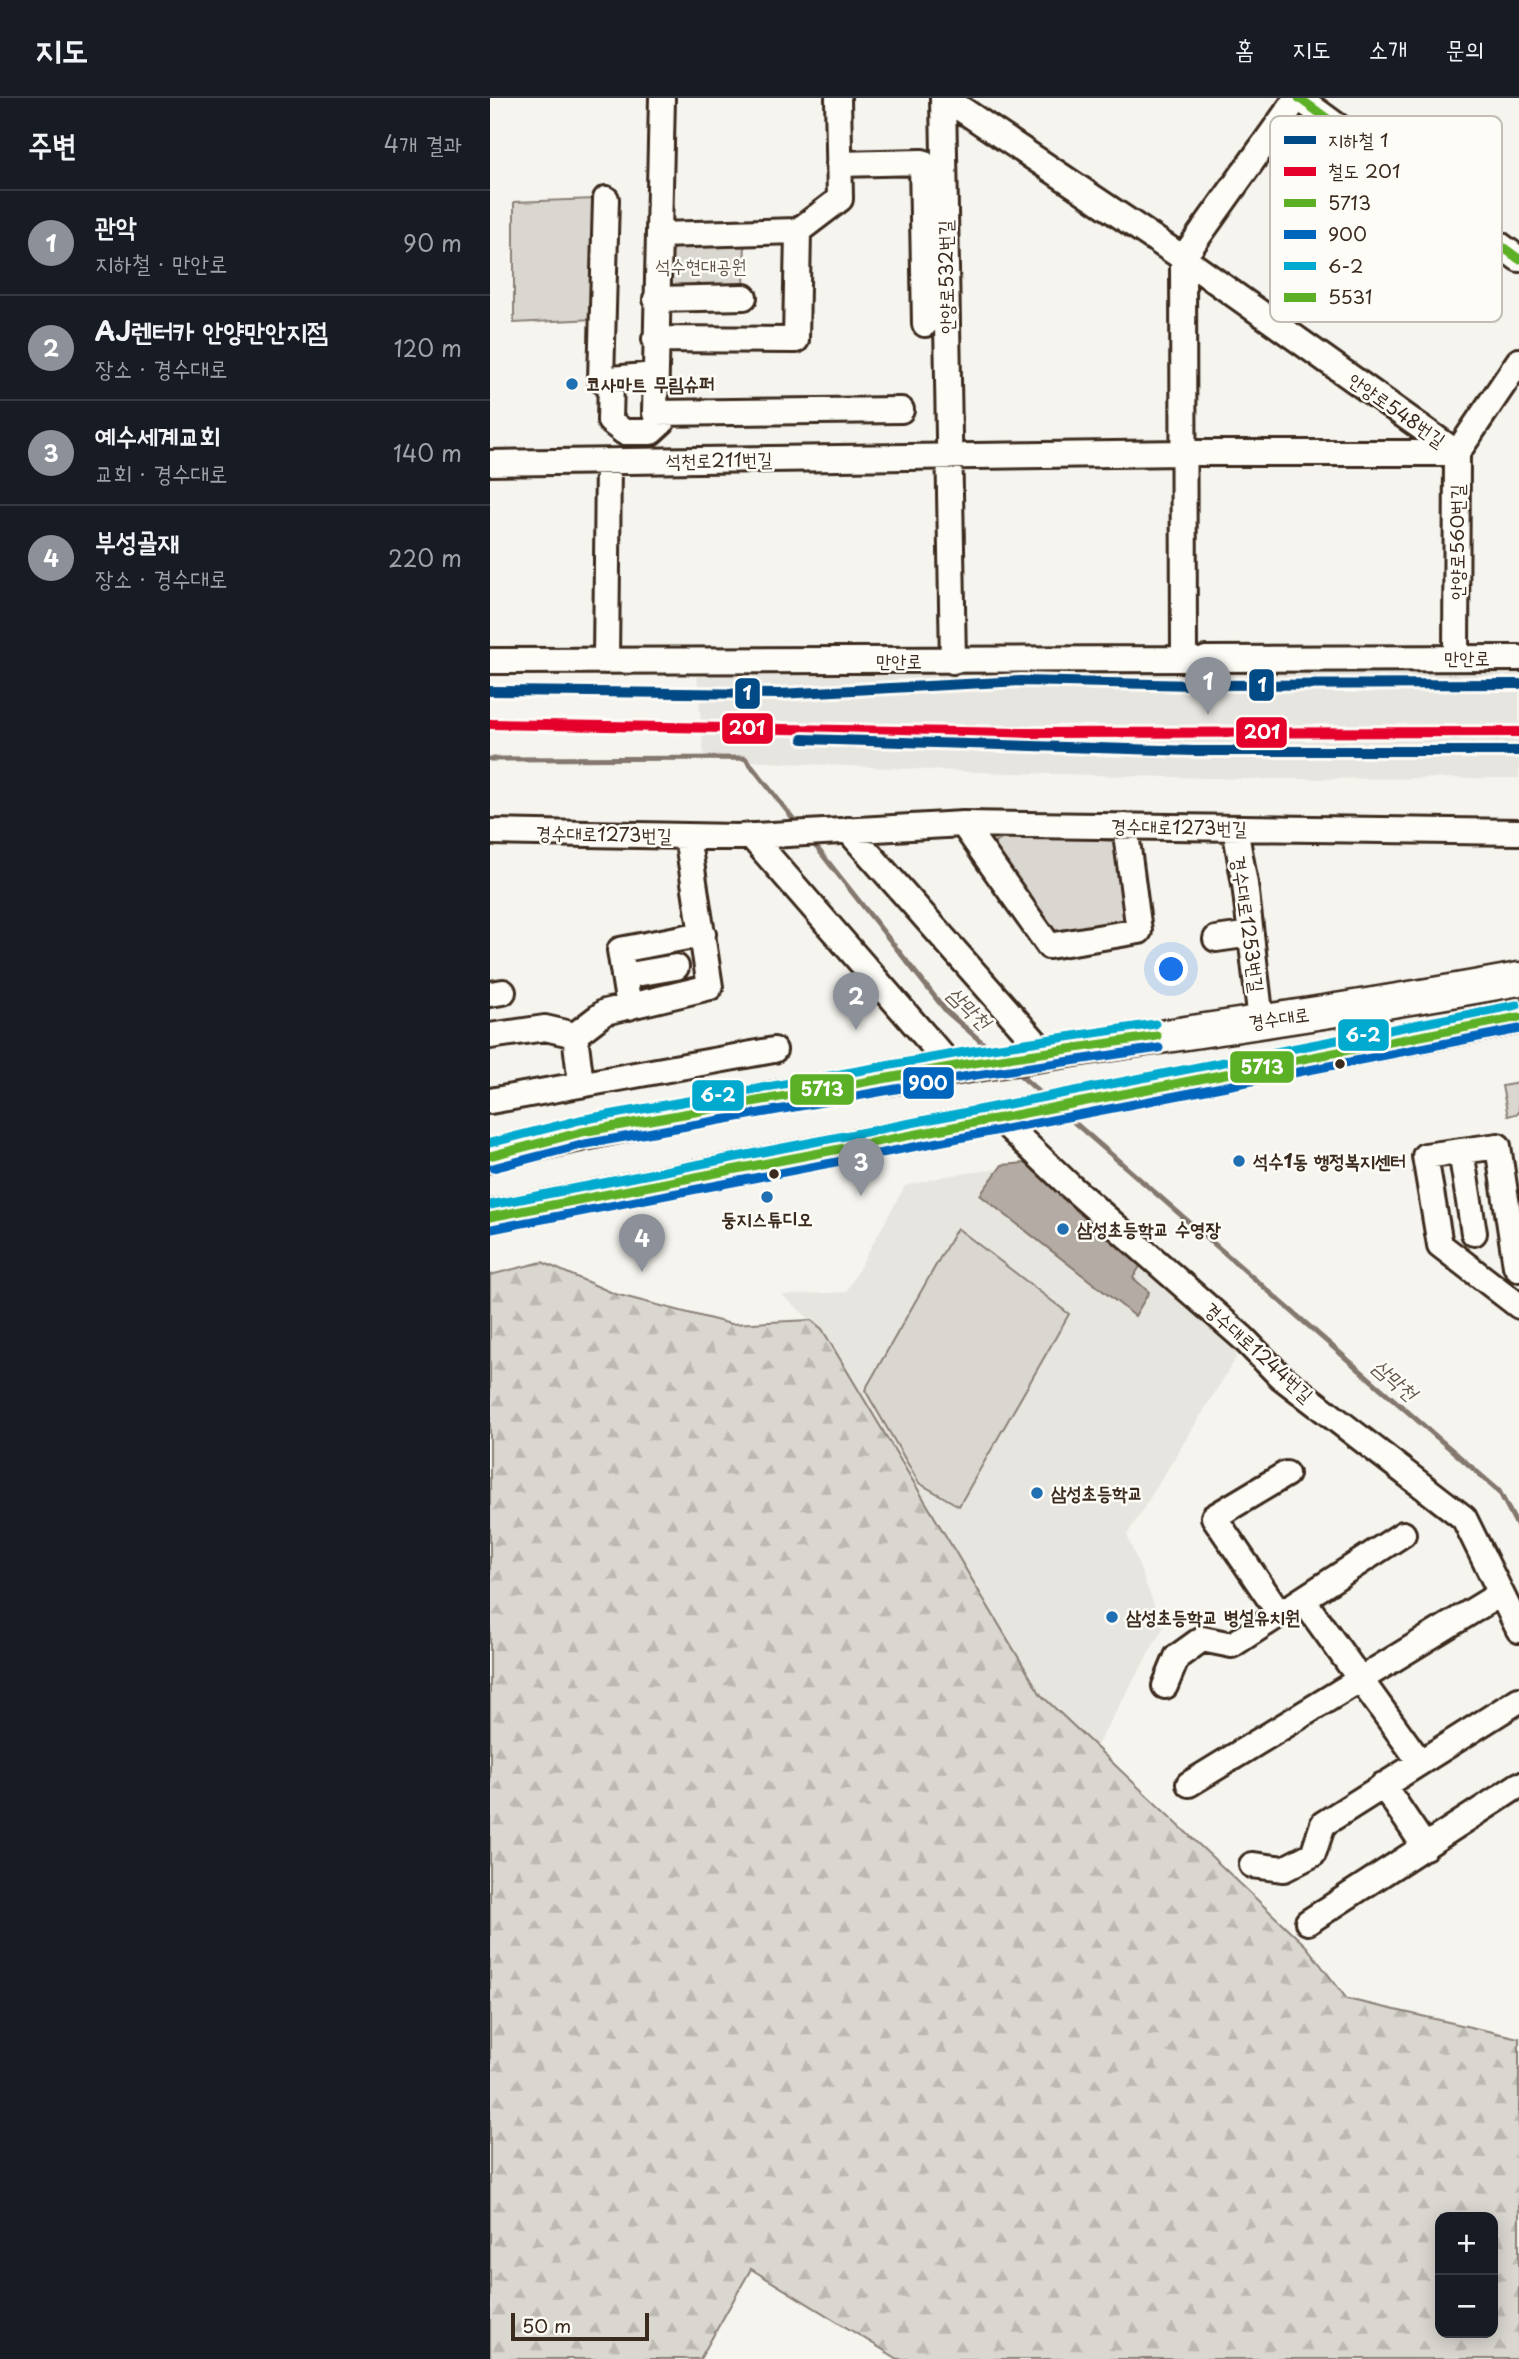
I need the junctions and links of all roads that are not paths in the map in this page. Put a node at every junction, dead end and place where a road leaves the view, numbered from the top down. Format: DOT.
graph roads {
  1 [pos="662,98"];
  2 [pos="838,98"];
  3 [pos="944,98"];
  4 [pos="1298,98"];
  5 [pos="1285,116"];
  6 [pos="1323,116"];
  7 [pos="1270,137"];
  8 [pos="839,164"];
  9 [pos="606,199"];
  10 [pos="798,231"];
  11 [pos="659,235"];
  12 [pos="1502,247"];
  13 [pos="1183,258"];
  14 [pos="1519,259"];
  15 [pos="744,297"];
  16 [pos="656,299"];
  17 [pos="1270,320"];
  18 [pos="1273,322"];
  19 [pos="925,324"];
  20 [pos="655,340"];
  21 [pos="1519,361"];
  22 [pos="655,375"];
  23 [pos="611,379"];
  24 [pos="1512,386"];
  25 [pos="901,410"];
  26 [pos="662,422"];
  27 [pos="1183,453"];
  28 [pos="1457,453"];
  29 [pos="948,457"];
  30 [pos="608,461"];
  31 [pos="490,463"];
  32 [pos="1456,658"];
  33 [pos="1519,658"];
  34 [pos="1194,659"];
  35 [pos="490,661"];
  36 [pos="606,661"];
  37 [pos="953,661"];
  38 [pos="962,824"];
  39 [pos="1235,828"];
  40 [pos="843,830"];
  41 [pos="490,832"];
  42 [pos="1519,832"];
  43 [pos="1012,834"];
  44 [pos="1126,834"];
  45 [pos="687,836"];
  46 [pos="755,836"];
  47 [pos="703,934"];
  48 [pos="1251,934"];
  49 [pos="1216,940"];
  50 [pos="676,967"];
  51 [pos="624,976"];
  52 [pos="1519,979"];
  53 [pos="629,1007"];
  54 [pos="1519,1017"];
  55 [pos="1261,1021"];
  56 [pos="575,1035"];
  57 [pos="490,1036"];
  58 [pos="774,1050"];
  59 [pos="1042,1054"];
  60 [pos="960,1065"];
  61 [pos="581,1084"];
  62 [pos="490,1101"];
  63 [pos="1002,1120"];
  64 [pos="1461,1152"];
  65 [pos="490,1156"];
  66 [pos="490,1217"];
  67 [pos="1474,1233"];
  68 [pos="1517,1268"];
  69 [pos="1496,1289"];
  70 [pos="1519,1306"];
  71 [pos="1286,1474"];
  72 [pos="1403,1534"];
  73 [pos="1500,1594"];
  74 [pos="1303,1600"];
  75 [pos="1280,1614"];
  76 [pos="1519,1630"];
  77 [pos="1368,1675"];
  78 [pos="1165,1686"];
  79 [pos="1519,1700"];
  80 [pos="1420,1762"];
  81 [pos="1189,1784"];
  82 [pos="1382,1784"];
  83 [pos="1519,1785"];
  84 [pos="1425,1847"];
  85 [pos="1252,1865"];
  86 [pos="1308,1922"];
  1 -- 11 [label="street"];
  2 -- 8 [label="street"];
  3 -- 13 [label="street, 안양로532번길"];
  3 -- 29 [label="street, 안양로532번길"];
  4 -- 5 [label="street"];
  4 -- 6 [label="street"];
  7 -- 13 [label="street"];
  8 -- 10 [label="street"];
  8 -- 19 [label="street"];
  9 -- 23 [label="street"];
  10 -- 11 [label="street"];
  10 -- 20 [label="street"];
  11 -- 16 [label="street"];
  12 -- 14 [label="street"];
  13 -- 17 [label="street, 안양로548번길"];
  13 -- 27 [label="street"];
  15 -- 16 [label="street"];
  16 -- 20 [label="street"];
  18 -- 28 [label="street, 안양로548번길"];
  20 -- 22 [label="street"];
  21 -- 24 [label="street"];
  22 -- 23 [label="street"];
  22 -- 25 [label="street"];
  23 -- 26 [label="street"];
  24 -- 28 [label="street"];
  27 -- 28 [label="street, 안양로548번길"];
  27 -- 29 [label="street"];
  27 -- 34 [label="street"];
  28 -- 32 [label="street, 안양로560번길"];
  29 -- 30 [label="street, 석천로211번길"];
  29 -- 37 [label="street, 안양로532번길"];
  30 -- 31 [label="street, 석천로211번길"];
  30 -- 36 [label="street"];
  32 -- 33 [label="street, 만안로"];
  32 -- 34 [label="street, 만안로"];
  34 -- 37 [label="street, 만안로"];
  35 -- 36 [label="street, 만안로"];
  36 -- 37 [label="street, 만안로"];
  38 -- 40 [label="street, 경수대로1273번길"];
  38 -- 44 [label="street, 경수대로1273번길"];
  38 -- 44 [label="street"];
  39 -- 42 [label="street, 경수대로1273번길"];
  39 -- 44 [label="street, 경수대로1273번길"];
  39 -- 48 [label="street, 경수대로1253번길"];
  40 -- 46 [label="street, 경수대로1273번길"];
  40 -- 59 [label="street"];
  41 -- 45 [label="street, 경수대로1273번길"];
  43 -- 44 [label="street"];
  45 -- 46 [label="street, 경수대로1273번길"];
  45 -- 47 [label="street"];
  46 -- 60 [label="street"];
  47 -- 51 [label="street"];
  47 -- 53 [label="street"];
  48 -- 49 [label="street"];
  48 -- 55 [label="street, 경수대로1253번길"];
  50 -- 51 [label="street"];
  51 -- 53 [label="street"];
  52 -- 55 [label="main road, 경수대로"];
  53 -- 56 [label="street"];
  54 -- 63 [label="main road"];
  55 -- 59 [label="main road, 경수대로"];
  56 -- 57 [label="street"];
  56 -- 61 [label="street"];
  58 -- 61 [label="street"];
  59 -- 60 [label="main road, 경수대로"];
  60 -- 65 [label="main road"];
  61 -- 62 [label="street"];
  63 -- 66 [label="main road"];
  63 -- 73 [label="street, 경수대로1244번길"];
  64 -- 67 [label="street"];
  64 -- 68 [label="street"];
  64 -- 69 [label="street"];
  68 -- 69 [label="street"];
  69 -- 70 [label="street"];
  71 -- 75 [label="street"];
  72 -- 74 [label="street"];
  73 -- 76 [label="street, 경수대로1244번길"];
  73 -- 77 [label="street"];
  74 -- 75 [label="street"];
  74 -- 77 [label="street"];
  75 -- 78 [label="street"];
  77 -- 80 [label="street"];
  77 -- 81 [label="street"];
  79 -- 80 [label="street"];
  80 -- 82 [label="street"];
  82 -- 84 [label="street"];
  82 -- 85 [label="street"];
  83 -- 84 [label="street"];
  84 -- 86 [label="street"];
}
